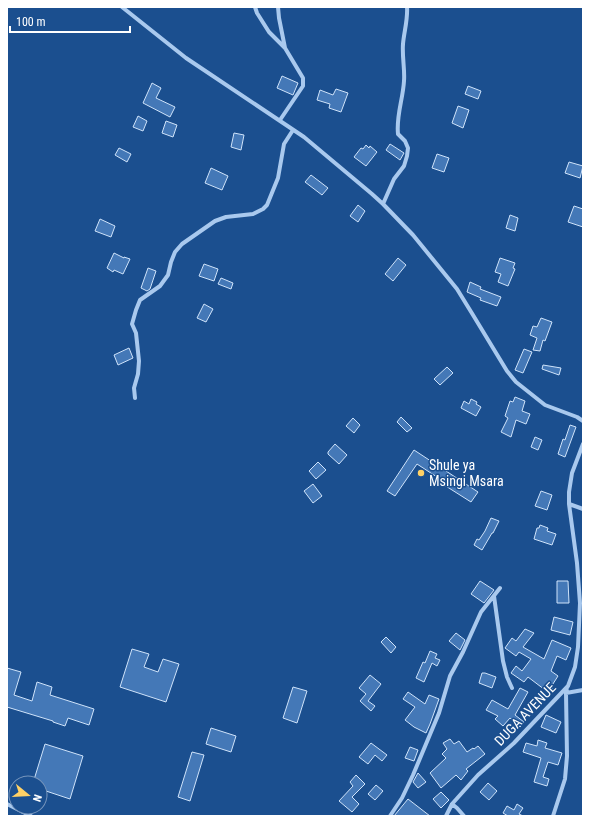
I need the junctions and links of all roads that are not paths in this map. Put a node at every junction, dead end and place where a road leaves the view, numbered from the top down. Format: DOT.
graph roads {
  1 [pos="122,7"];
  2 [pos="255,7"];
  3 [pos="278,7"];
  4 [pos="407,7"];
  5 [pos="285,48"];
  6 [pos="280,120"];
  7 [pos="293,130"];
  8 [pos="383,204"];
  9 [pos="135,398"];
  10 [pos="583,421"];
  11 [pos="583,444"];
  12 [pos="569,504"];
  13 [pos="583,509"];
  14 [pos="500,588"];
  15 [pos="494,596"];
  16 [pos="568,686"];
  17 [pos="512,688"];
  18 [pos="583,690"];
  19 [pos="566,693"];
  20 [pos="7,804"];
  21 [pos="452,804"];
  22 [pos="31,816"];
  23 [pos="390,816"];
  24 [pos="446,816"];
  25 [pos="464,816"];
  26 [pos="553,816"];
  1 -- 6 [label="street"];
  2 -- 5 [label="street"];
  3 -- 5 [label="street"];
  4 -- 8 [label="street"];
  5 -- 6 [label="street"];
  6 -- 7 [label="street"];
  7 -- 8 [label="street"];
  7 -- 9 [label="street"];
  8 -- 10 [label="street"];
  11 -- 12 [label="street, DUGA AVENUE"];
  12 -- 13 [label="street"];
  12 -- 16 [label="street, DUGA AVENUE"];
  14 -- 15 [label="street"];
  15 -- 17 [label="street"];
  15 -- 23 [label="street"];
  16 -- 19 [label="street"];
  16 -- 21 [label="street, DUGA AVENUE"];
  18 -- 19 [label="street"];
  19 -- 26 [label="street"];
  20 -- 22 [label="street"];
  21 -- 24 [label="street, DUGA AVENUE"];
  21 -- 25 [label="street"];
}
